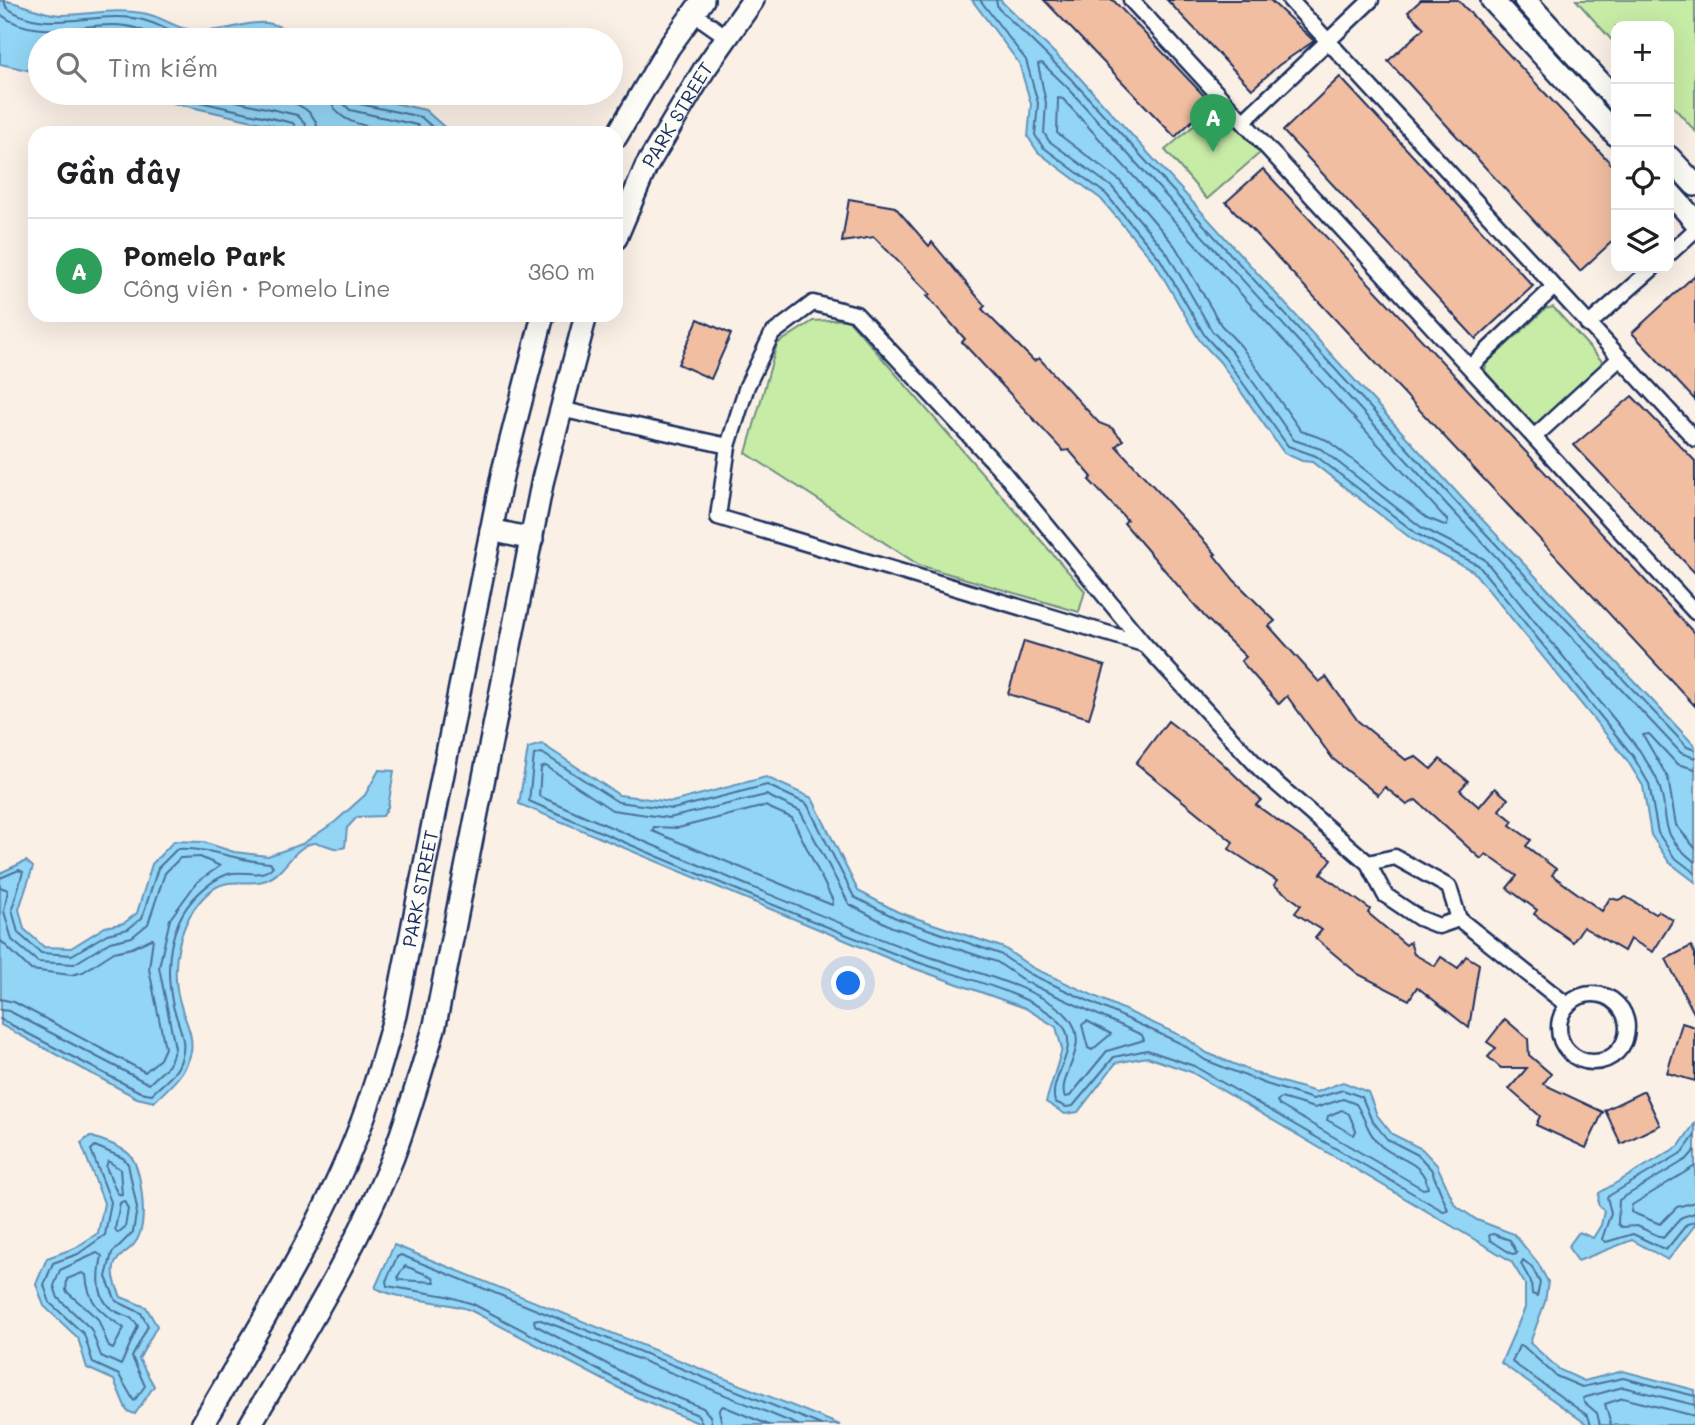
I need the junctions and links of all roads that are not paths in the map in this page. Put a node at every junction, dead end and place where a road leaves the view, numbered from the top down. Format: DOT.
graph roads {
  1 [pos="753,0"];
  2 [pos="1131,0"];
  3 [pos="1290,0"];
  4 [pos="1371,0"];
  5 [pos="1492,0"];
  6 [pos="1525,0"];
  7 [pos="698,7"];
  8 [pos="727,37"];
  9 [pos="1328,40"];
  10 [pos="1611,95"];
  11 [pos="1244,121"];
  12 [pos="622,126"];
  13 [pos="1611,130"];
  14 [pos="1674,163"];
  15 [pos="1695,186"];
  16 [pos="1674,197"];
  17 [pos="1695,220"];
  18 [pos="623,221"];
  19 [pos="1695,230"];
  20 [pos="1674,249"];
  21 [pos="1647,273"];
  22 [pos="1553,288"];
  23 [pos="541,322"];
  24 [pos="584,322"];
  25 [pos="1588,325"];
  26 [pos="1619,359"];
  27 [pos="1470,367"];
  28 [pos="560,409"];
  29 [pos="1534,437"];
  30 [pos="1695,439"];
  31 [pos="729,446"];
  32 [pos="491,530"];
  33 [pos="531,539"];
  34 [pos="1695,612"];
  35 [pos="1144,645"];
  36 [pos="1368,863"];
  37 [pos="1459,919"];
  38 [pos="1567,1005"];
  39 [pos="202,1425"];
  40 [pos="250,1425"];
  1 -- 8 [label="street, PARK STREET"];
  2 -- 11 [label="street"];
  3 -- 9 [label="street"];
  4 -- 9 [label="street"];
  5 -- 13 [label="street"];
  6 -- 10 [label="street"];
  7 -- 8 [label="street"];
  7 -- 12 [label="street"];
  8 -- 18 [label="street, PARK STREET"];
  9 -- 11 [label="street"];
  9 -- 22 [label="street"];
  11 -- 27 [label="street"];
  14 -- 15 [label="street"];
  16 -- 17 [label="street"];
  19 -- 20 [label="street"];
  21 -- 25 [label="street"];
  22 -- 25 [label="street"];
  22 -- 27 [label="street"];
  23 -- 32 [label="street, PARK STREET"];
  24 -- 28 [label="street"];
  25 -- 26 [label="street"];
  26 -- 29 [label="street"];
  26 -- 30 [label="street"];
  27 -- 29 [label="street"];
  28 -- 31 [label="street"];
  28 -- 33 [label="street"];
  29 -- 34 [label="street"];
  31 -- 35 [label="street"];
  31 -- 35 [label="street"];
  32 -- 33 [label="street"];
  32 -- 39 [label="street, PARK STREET"];
  33 -- 40 [label="street"];
  35 -- 36 [label="street"];
  36 -- 37 [label="street"];
  36 -- 37 [label="street"];
  37 -- 38 [label="street"];
  38 -- 38 [label="street"];
}
